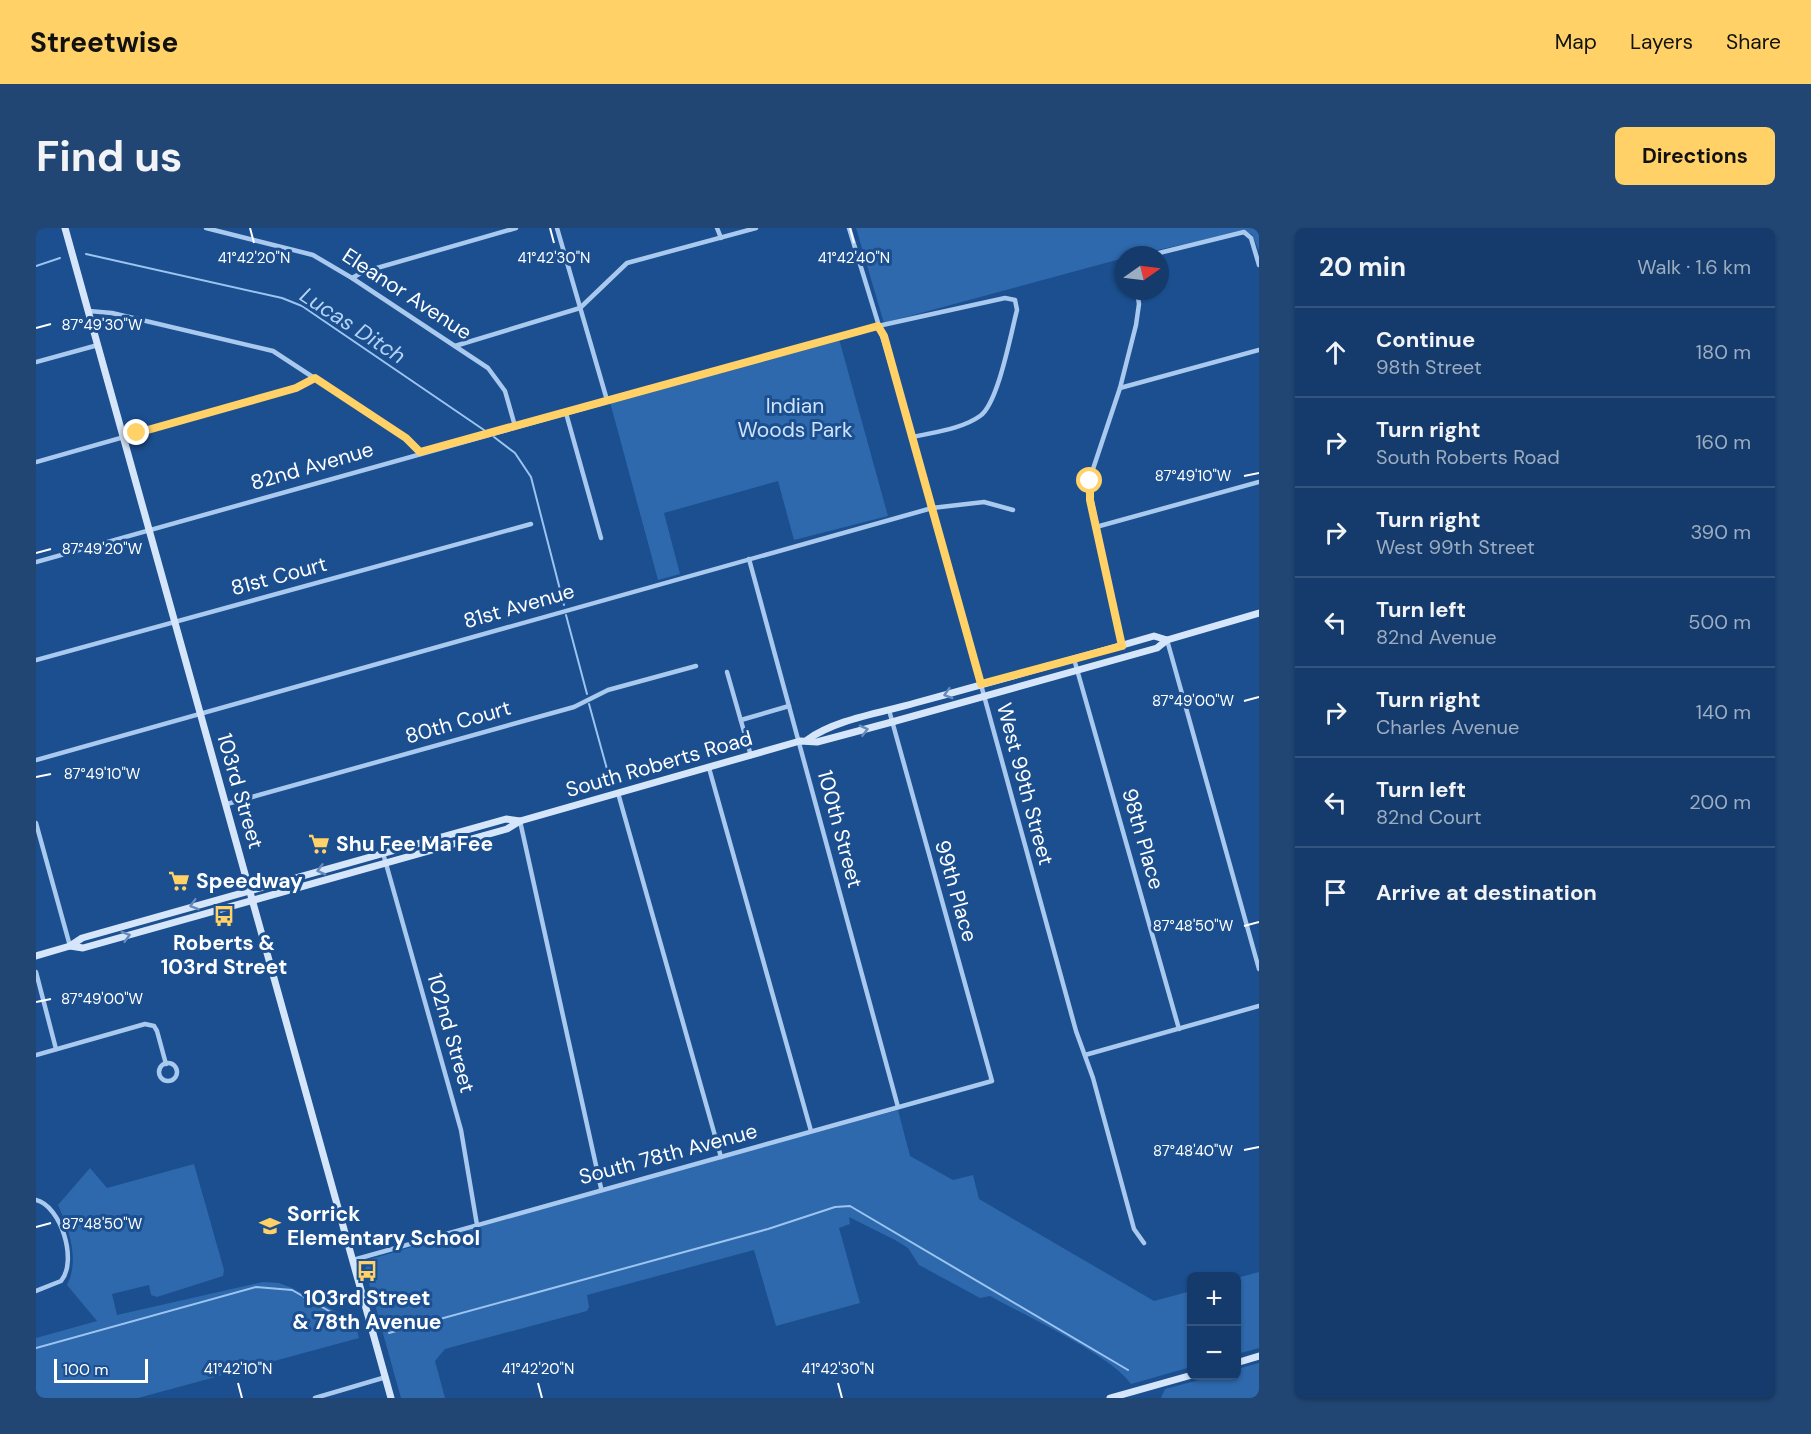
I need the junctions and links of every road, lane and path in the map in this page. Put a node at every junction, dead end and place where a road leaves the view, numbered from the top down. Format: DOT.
graph roads {
  1 [pos="65,228"];
  2 [pos="206,228"];
  3 [pos="516,228"];
  4 [pos="557,228"];
  5 [pos="717,228"];
  6 [pos="756,228"];
  7 [pos="849,228"];
  8 [pos="721,238"];
  9 [pos="1169,250"];
  10 [pos="1259,265"];
  11 [pos="352,278"];
  12 [pos="1138,300"];
  13 [pos="580,308"];
  14 [pos="89,311"];
  15 [pos="878,326"];
  16 [pos="98,345"];
  17 [pos="455,346"];
  18 [pos="1259,350"];
  19 [pos="36,362"];
  20 [pos="315,378"];
  21 [pos="1120,388"];
  22 [pos="607,400"];
  23 [pos="566,412"];
  24 [pos="515,426"];
  25 [pos="124,436"];
  26 [pos="913,437"];
  27 [pos="420,452"];
  28 [pos="36,462"];
  29 [pos="1259,482"];
  30 [pos="932,508"];
  31 [pos="1013,510"];
  32 [pos="531,524"];
  33 [pos="1096,527"];
  34 [pos="150,530"];
  35 [pos="601,538"];
  36 [pos="749,559"];
  37 [pos="36,562"];
  38 [pos="1259,615"];
  39 [pos="175,621"];
  40 [pos="1167,640"];
  41 [pos="1122,646"];
  42 [pos="1074,659"];
  43 [pos="36,660"];
  44 [pos="696,666"];
  45 [pos="1078,670"];
  46 [pos="728,672"];
  47 [pos="981,684"];
  48 [pos="984,696"];
  49 [pos="789,706"];
  50 [pos="889,710"];
  51 [pos="201,712"];
  52 [pos="741,720"];
  53 [pos="892,723"];
  54 [pos="803,740"];
  55 [pos="751,756"];
  56 [pos="36,760"];
  57 [pos="709,768"];
  58 [pos="618,794"];
  59 [pos="226,804"];
  60 [pos="520,821"];
  61 [pos="36,823"];
  62 [pos="383,853"];
  63 [pos="45,855"];
  64 [pos="36,857"];
  65 [pos="386,862"];
  66 [pos="250,889"];
  67 [pos="254,900"];
  68 [pos="70,946"];
  69 [pos="36,956"];
  70 [pos="1259,969"];
  71 [pos="36,972"];
  72 [pos="1259,1006"];
  73 [pos="1179,1029"];
  74 [pos="56,1049"];
  75 [pos="36,1055"];
  76 [pos="1085,1055"];
  77 [pos="166,1064"];
  78 [pos="992,1081"];
  79 [pos="898,1107"];
  80 [pos="811,1131"];
  81 [pos="721,1157"];
  82 [pos="601,1188"];
  83 [pos="36,1200"];
  84 [pos="477,1224"];
  85 [pos="1144,1243"];
  86 [pos="353,1260"];
  87 [pos="36,1291"];
  88 [pos="1259,1356"];
  89 [pos="1241,1361"];
  90 [pos="1187,1376"];
  91 [pos="386,1377"];
  92 [pos="315,1398"];
  93 [pos="391,1398"];
  94 [pos="1110,1398"];
  1 -- 14 [label="street, 103rd Street"];
  2 -- 11 [label="street, Eleanor Avenue"];
  3 -- 11 [label="street"];
  4 -- 13 [label="street"];
  5 -- 8 [label="street"];
  6 -- 8 [label="street"];
  7 -- 15 [label="street, West 99th Street"];
  8 -- 13 [label="street"];
  9 -- 10 [label="street"];
  11 -- 17 [label="street, Eleanor Avenue"];
  12 -- 21 [label="street"];
  13 -- 17 [label="street"];
  13 -- 22 [label="street"];
  14 -- 16 [label="street, 103rd Street"];
  14 -- 20 [label="street"];
  15 -- 22 [label="street, 82nd Avenue"];
  15 -- 26 [label="street, West 99th Street"];
  15 -- 26 [label="street, 82nd Avenue"];
  16 -- 19 [label="street"];
  16 -- 25 [label="street, 103rd Street"];
  17 -- 24 [label="street, Eleanor Avenue"];
  18 -- 21 [label="street"];
  20 -- 25 [label="street"];
  20 -- 27 [label="street"];
  21 -- 33 [label="street"];
  22 -- 23 [label="street, 82nd Avenue"];
  23 -- 24 [label="street, 82nd Avenue"];
  23 -- 35 [label="street"];
  24 -- 27 [label="street, 82nd Avenue"];
  25 -- 28 [label="street"];
  25 -- 34 [label="street, 103rd Street"];
  26 -- 30 [label="street, West 99th Street"];
  27 -- 34 [label="street, 82nd Avenue"];
  29 -- 33 [label="street"];
  30 -- 31 [label="street, 81st Avenue"];
  30 -- 36 [label="street, 81st Avenue"];
  30 -- 47 [label="street, West 99th Street"];
  32 -- 39 [label="street, 81st Court"];
  33 -- 41 [label="street"];
  34 -- 37 [label="street, 82nd Avenue"];
  34 -- 39 [label="street, 103rd Street"];
  36 -- 49 [label="street, 100th Street"];
  36 -- 51 [label="street, 81st Avenue"];
  38 -- 40 [label="street, South Roberts Road"];
  39 -- 43 [label="street, 81st Court"];
  39 -- 51 [label="street, 103rd Street"];
  40 -- 41 [label="street, South Roberts Road"];
  40 -- 45 [label="street, South Roberts Road"];
  40 -- 70 [label="street"];
  41 -- 42 [label="street, South Roberts Road"];
  42 -- 45 [label="street, 98th Place"];
  42 -- 47 [label="street, South Roberts Road"];
  44 -- 59 [label="street, 80th Court"];
  45 -- 48 [label="street, South Roberts Road"];
  45 -- 73 [label="street, 98th Place"];
  46 -- 52 [label="street"];
  47 -- 48 [label="street, West 99th Street"];
  47 -- 50 [label="street, South Roberts Road, one-way"];
  48 -- 53 [label="street, South Roberts Road"];
  48 -- 76 [label="street, West 99th Street"];
  49 -- 52 [label="street"];
  49 -- 54 [label="street, 100th Street"];
  50 -- 53 [label="street, 99th Place"];
  50 -- 54 [label="street, South Roberts Road"];
  51 -- 56 [label="street, 81st Avenue"];
  51 -- 59 [label="street, 103rd Street"];
  52 -- 55 [label="street"];
  54 -- 53 [label="street, South Roberts Road, one-way"];
  53 -- 78 [label="street, 99th Place"];
  54 -- 55 [label="street, South Roberts Road"];
  54 -- 79 [label="street, 100th Street"];
  55 -- 57 [label="street, South Roberts Road"];
  57 -- 58 [label="street, South Roberts Road"];
  57 -- 80 [label="street"];
  58 -- 60 [label="street, South Roberts Road"];
  58 -- 81 [label="street"];
  59 -- 66 [label="street, 103rd Street"];
  60 -- 62 [label="street, South Roberts Road"];
  60 -- 65 [label="street, South Roberts Road"];
  60 -- 82 [label="street"];
  61 -- 63 [label="street"];
  62 -- 65 [label="street, 102nd Street"];
  62 -- 66 [label="street, South Roberts Road, one-way"];
  63 -- 64 [label="street"];
  63 -- 68 [label="street"];
  65 -- 67 [label="street, South Roberts Road"];
  65 -- 84 [label="street, 102nd Street"];
  66 -- 67 [label="street, 103rd Street"];
  66 -- 68 [label="street, South Roberts Road, one-way"];
  68 -- 67 [label="street, South Roberts Road, one-way"];
  67 -- 86 [label="street, 103rd Street"];
  68 -- 69 [label="street, South Roberts Road"];
  71 -- 74 [label="street"];
  72 -- 73 [label="street"];
  73 -- 76 [label="street"];
  74 -- 75 [label="street"];
  74 -- 77 [label="street"];
  76 -- 85 [label="street, West 99th Street"];
  78 -- 79 [label="street, South 78th Avenue"];
  79 -- 80 [label="street, South 78th Avenue"];
  80 -- 81 [label="street, South 78th Avenue"];
  81 -- 82 [label="street, South 78th Avenue"];
  82 -- 84 [label="street, South 78th Avenue"];
  83 -- 87 [label="street"];
  84 -- 86 [label="street, South 78th Avenue"];
  86 -- 91 [label="street, 103rd Street"];
  88 -- 89 [label="street"];
  90 -- 94 [label="street"];
  91 -- 92 [label="street"];
  91 -- 93 [label="street, 103rd Street"];
}
